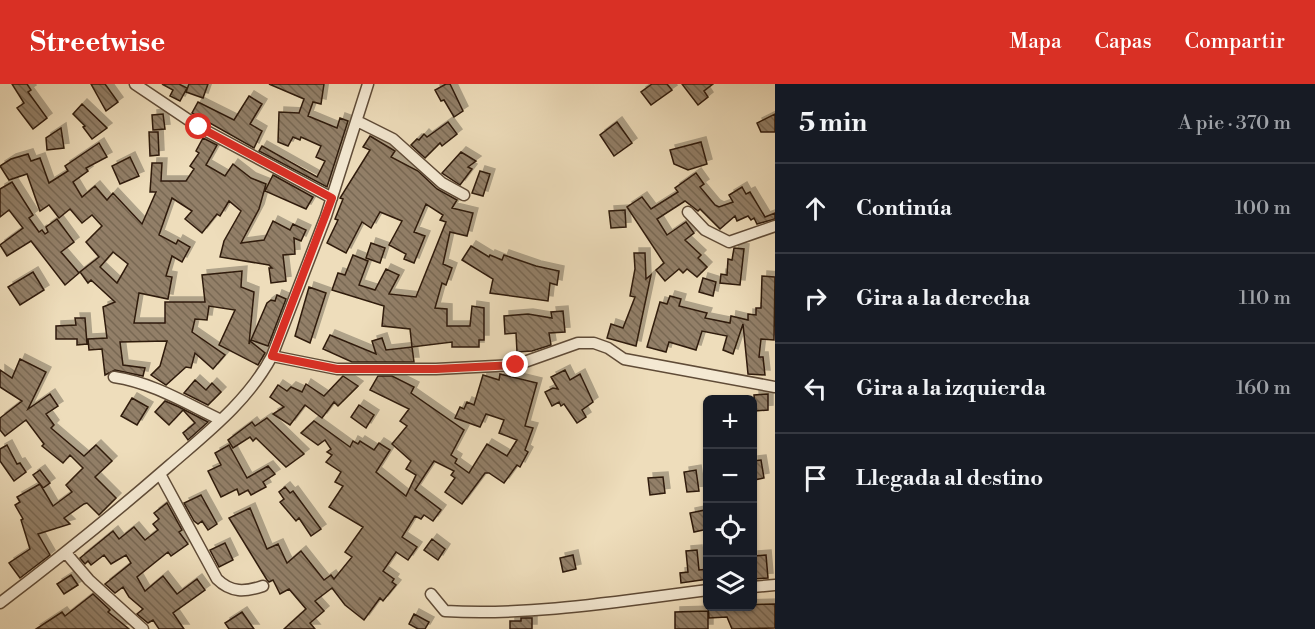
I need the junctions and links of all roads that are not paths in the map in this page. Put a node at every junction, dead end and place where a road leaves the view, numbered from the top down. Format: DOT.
graph roads {
  1 [pos="135,84"];
  2 [pos="368,84"];
  3 [pos="357,121"];
  4 [pos="464,195"];
  5 [pos="332,198"];
  6 [pos="688,212"];
  7 [pos="775,226"];
  8 [pos="272,356"];
  9 [pos="114,377"];
  10 [pos="775,387"];
  11 [pos="221,420"];
  12 [pos="160,474"];
  13 [pos="66,553"];
  14 [pos="775,585"];
  15 [pos="263,586"];
  16 [pos="757,586"];
  17 [pos="703,591"];
  18 [pos="431,594"];
  19 [pos="0,603"];
  20 [pos="142,629"];
  1 -- 5 [label="street"];
  2 -- 3 [label="street"];
  3 -- 4 [label="street"];
  3 -- 5 [label="street"];
  5 -- 8 [label="street"];
  6 -- 7 [label="street"];
  8 -- 10 [label="street"];
  8 -- 11 [label="street"];
  9 -- 11 [label="street"];
  11 -- 12 [label="street"];
  12 -- 13 [label="street"];
  12 -- 15 [label="street"];
  13 -- 19 [label="street"];
  13 -- 20 [label="street"];
  14 -- 16 [label="street"];
  17 -- 18 [label="street"];
}
